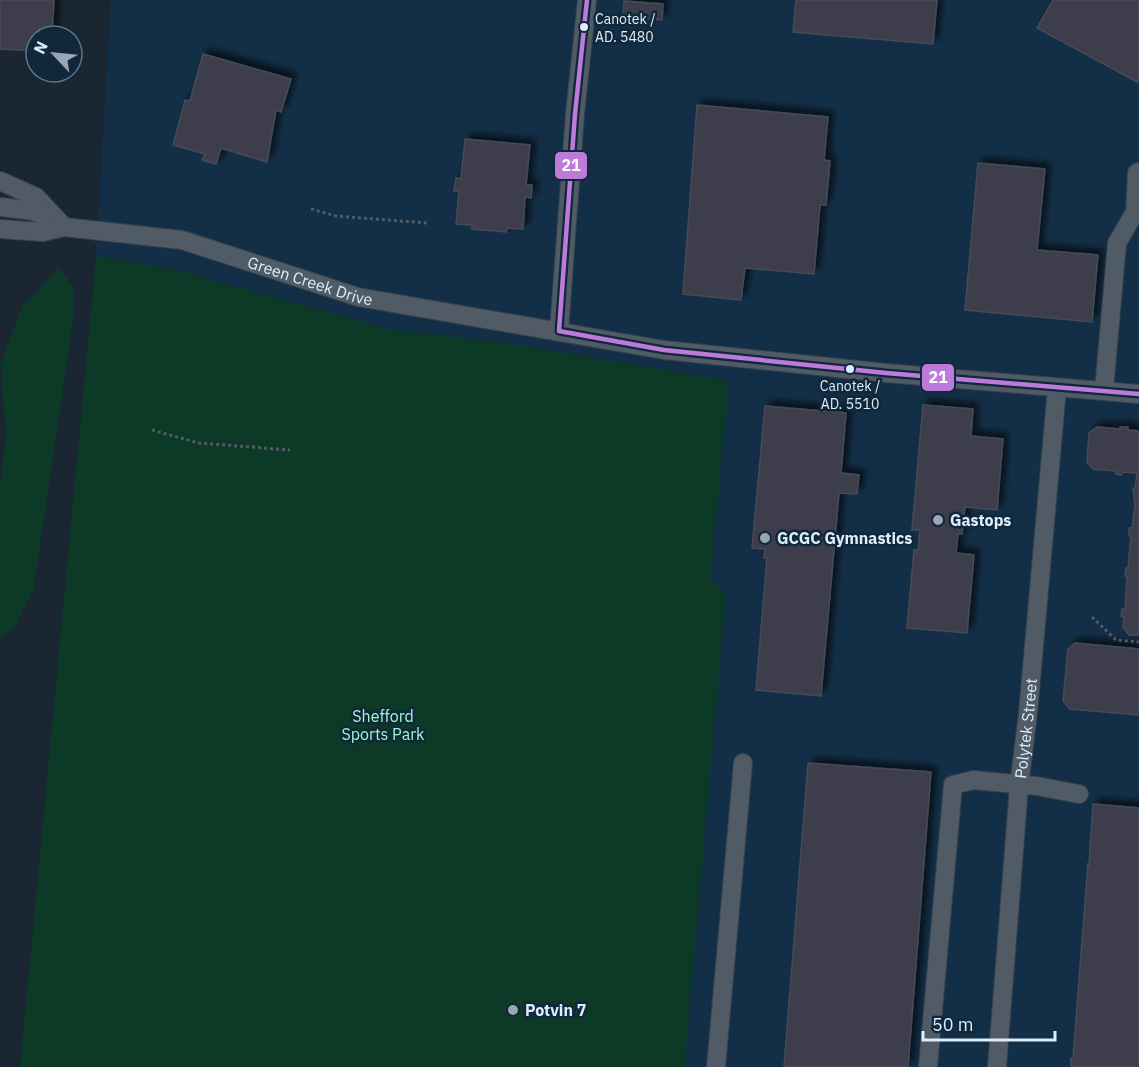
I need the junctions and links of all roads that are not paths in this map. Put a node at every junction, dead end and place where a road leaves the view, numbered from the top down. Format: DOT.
graph roads {
  1 [pos="587,0"];
  2 [pos="1139,172"];
  3 [pos="0,181"];
  4 [pos="0,207"];
  5 [pos="64,227"];
  6 [pos="0,229"];
  7 [pos="559,331"];
  8 [pos="1057,388"];
  9 [pos="1104,390"];
  10 [pos="1139,394"];
  11 [pos="743,763"];
  12 [pos="1019,786"];
  13 [pos="1079,794"];
  14 [pos="716,1067"];
  15 [pos="928,1067"];
  16 [pos="997,1067"];
  1 -- 7 [label="street"];
  2 -- 9 [label="street"];
  3 -- 5 [label="street"];
  4 -- 5 [label="street"];
  5 -- 6 [label="street"];
  5 -- 7 [label="street, Green Creek Drive"];
  7 -- 8 [label="street, Green Creek Drive"];
  8 -- 9 [label="street, Green Creek Drive"];
  8 -- 12 [label="street, Polytek Street"];
  9 -- 10 [label="street, Green Creek Drive"];
  11 -- 14 [label="street"];
  12 -- 13 [label="street"];
  12 -- 15 [label="street"];
  12 -- 16 [label="street, Polytek Street"];
}
